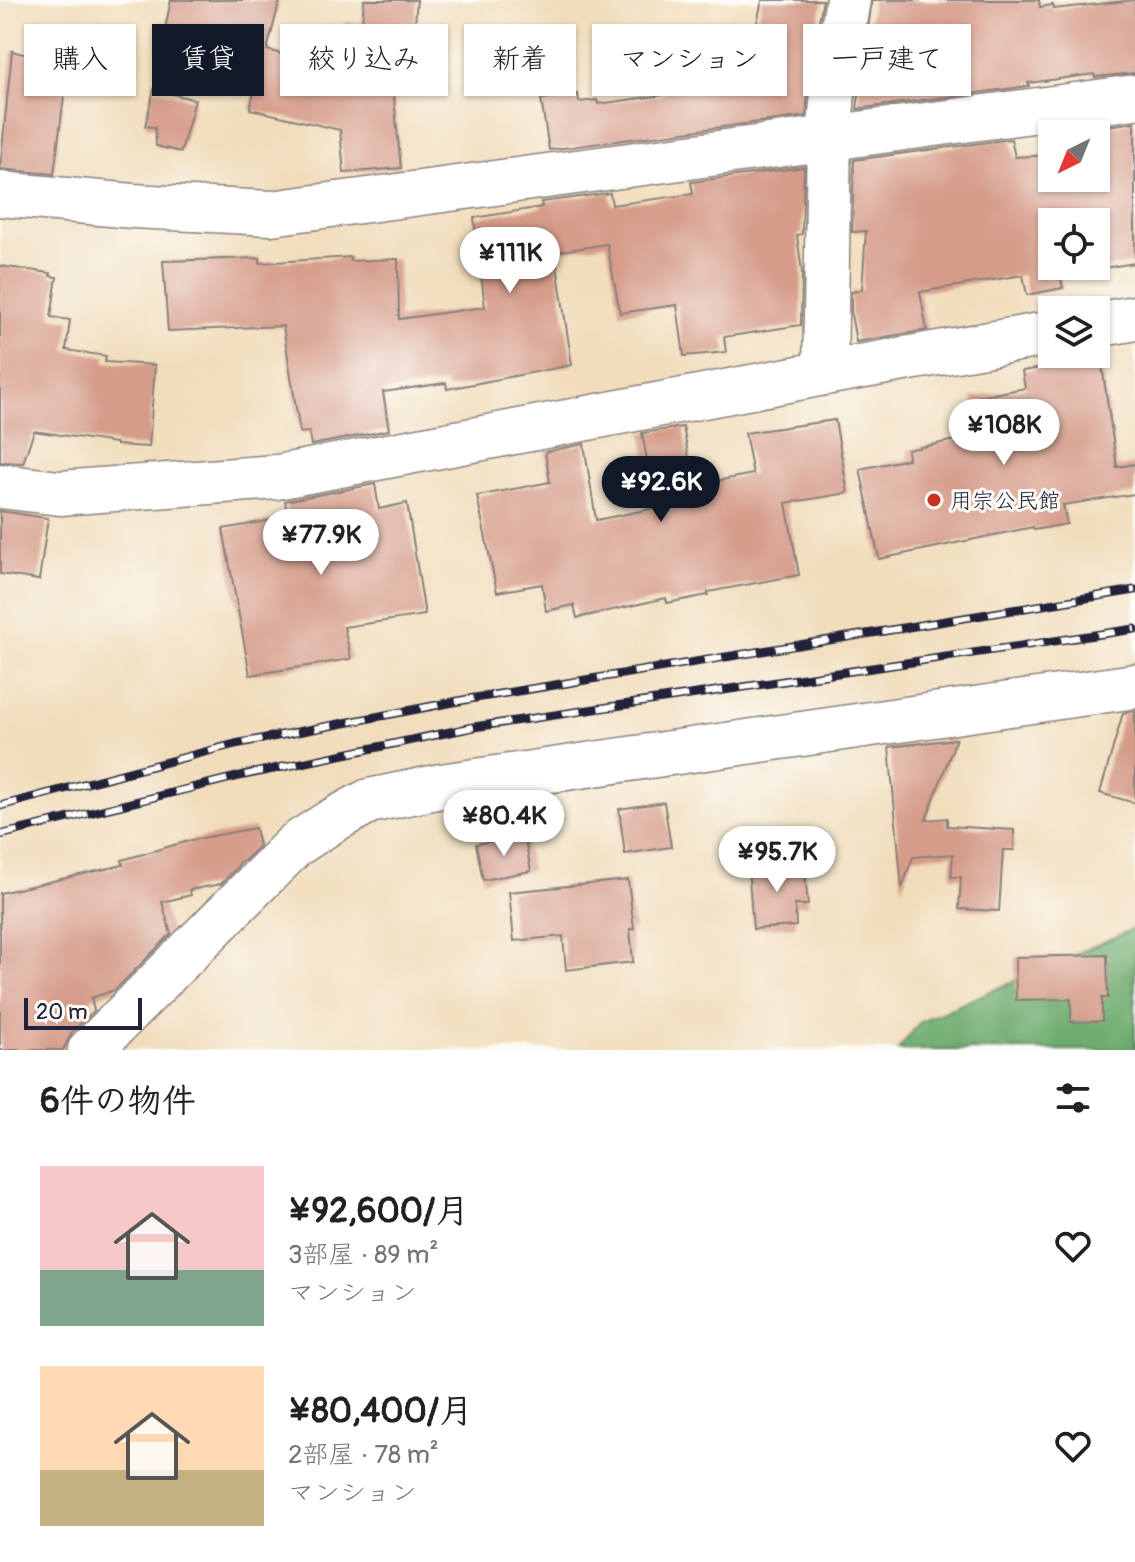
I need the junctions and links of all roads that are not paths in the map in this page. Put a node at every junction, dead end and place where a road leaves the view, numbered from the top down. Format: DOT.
graph roads {
  1 [pos="848,0"];
  2 [pos="1135,97"];
  3 [pos="829,137"];
  4 [pos="0,194"];
  5 [pos="1135,318"];
  6 [pos="1110,322"];
  7 [pos="1038,335"];
  8 [pos="825,373"];
  9 [pos="0,486"];
  10 [pos="1135,686"];
  11 [pos="90,1050"];
  1 -- 3 [label="street"];
  2 -- 3 [label="street"];
  3 -- 4 [label="street"];
  3 -- 8 [label="street"];
  5 -- 6 [label="street"];
  7 -- 8 [label="street"];
  8 -- 9 [label="street"];
  10 -- 11 [label="street"];
}
